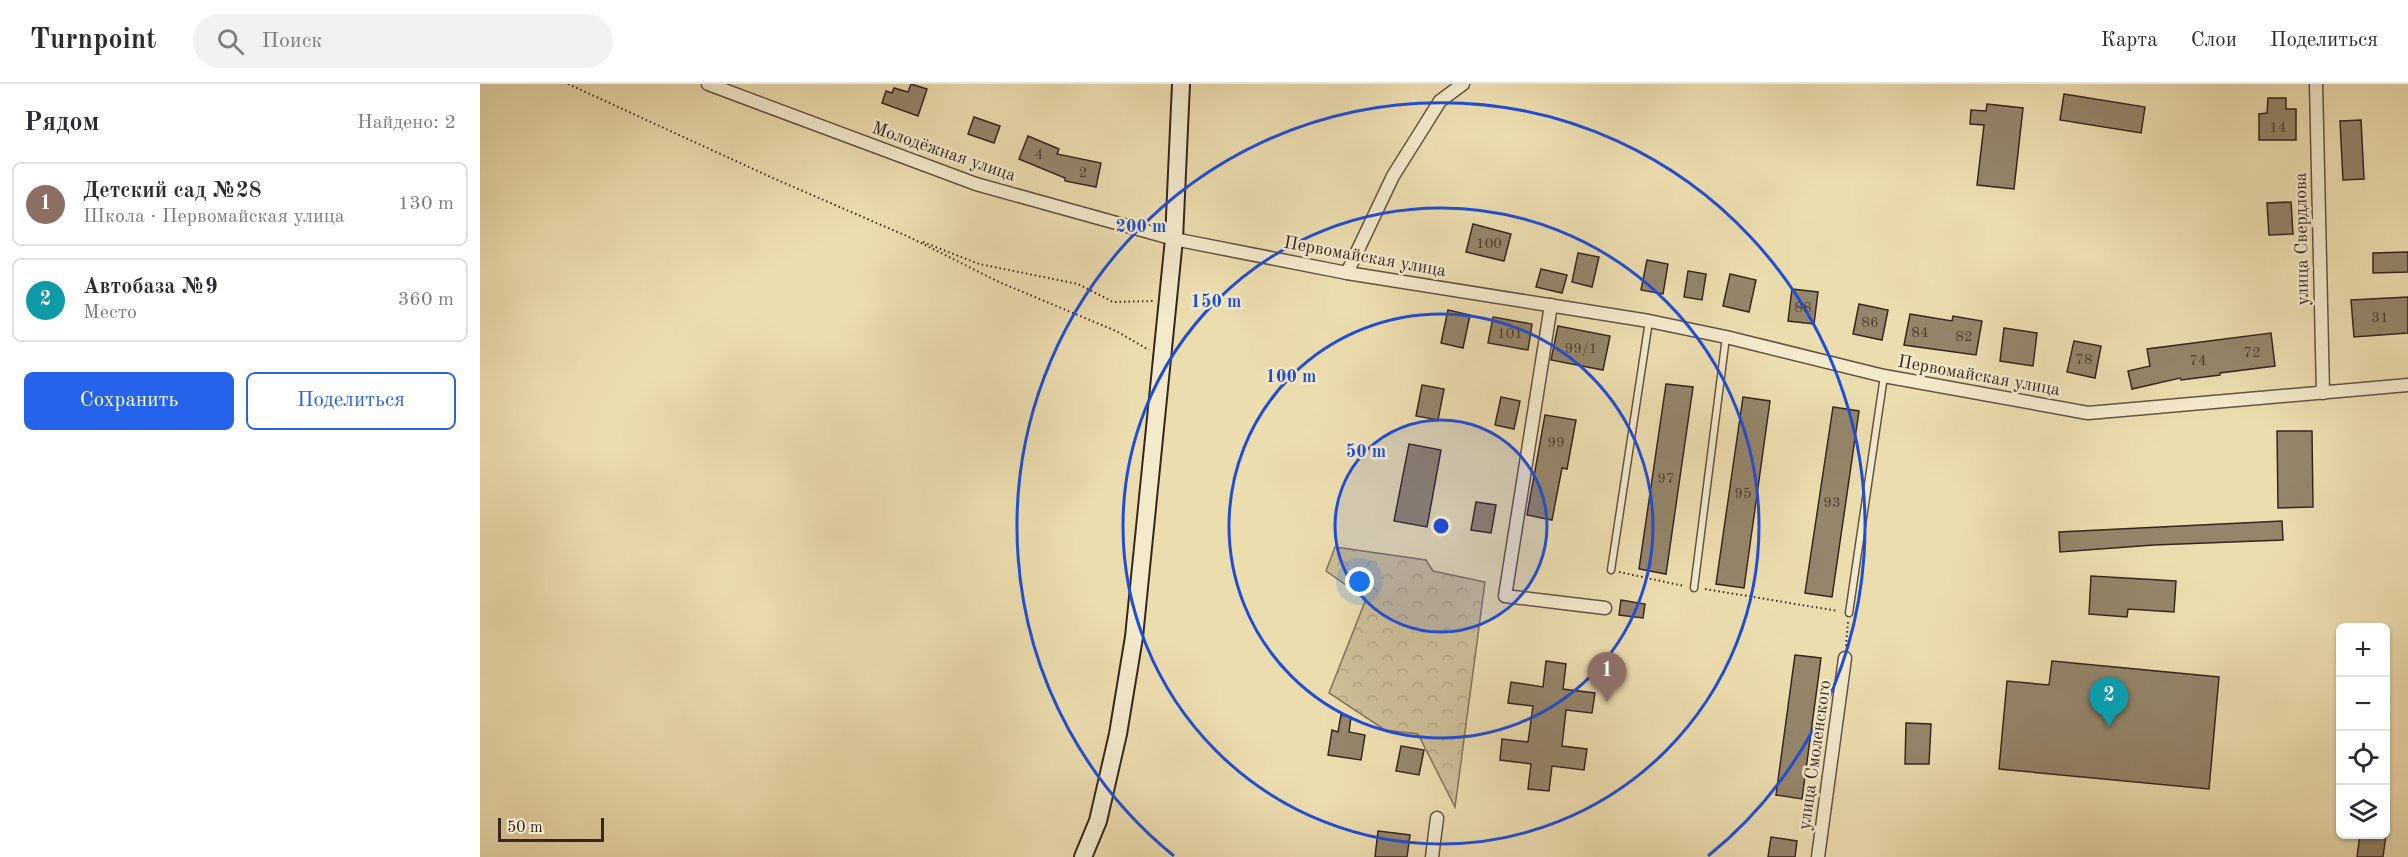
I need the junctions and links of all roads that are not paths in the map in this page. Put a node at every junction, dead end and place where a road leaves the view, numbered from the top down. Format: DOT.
graph roads {
  1 [pos="708,84"];
  2 [pos="1181,84"];
  3 [pos="1463,84"];
  4 [pos="2316,84"];
  5 [pos="1174,239"];
  6 [pos="1347,273"];
  7 [pos="1551,305"];
  8 [pos="1649,321"];
  9 [pos="1726,338"];
  10 [pos="1884,376"];
  11 [pos="2408,385"];
  12 [pos="2322,393"];
  13 [pos="1611,570"];
  14 [pos="1694,588"];
  15 [pos="1605,608"];
  16 [pos="1849,613"];
  17 [pos="1845,658"];
  18 [pos="1437,819"];
  19 [pos="1083,857"];
  20 [pos="1432,857"];
  21 [pos="1818,857"];
  1 -- 5 [label="street, Молодёжная улица"];
  2 -- 5 [label="main road"];
  3 -- 6 [label="street"];
  4 -- 12 [label="street, улица Свердлова"];
  5 -- 6 [label="street, Первомайская улица"];
  5 -- 19 [label="main road"];
  6 -- 7 [label="street, Первомайская улица"];
  7 -- 8 [label="street, Первомайская улица"];
  7 -- 15 [label="street"];
  8 -- 9 [label="street, Первомайская улица"];
  8 -- 13 [label="lane"];
  9 -- 10 [label="street, Первомайская улица"];
  9 -- 14 [label="lane"];
  10 -- 12 [label="street, Первомайская улица"];
  10 -- 16 [label="lane"];
  11 -- 12 [label="street, Первомайская улица"];
  17 -- 21 [label="street, улица Смоленского"];
  18 -- 20 [label="street"];
}
